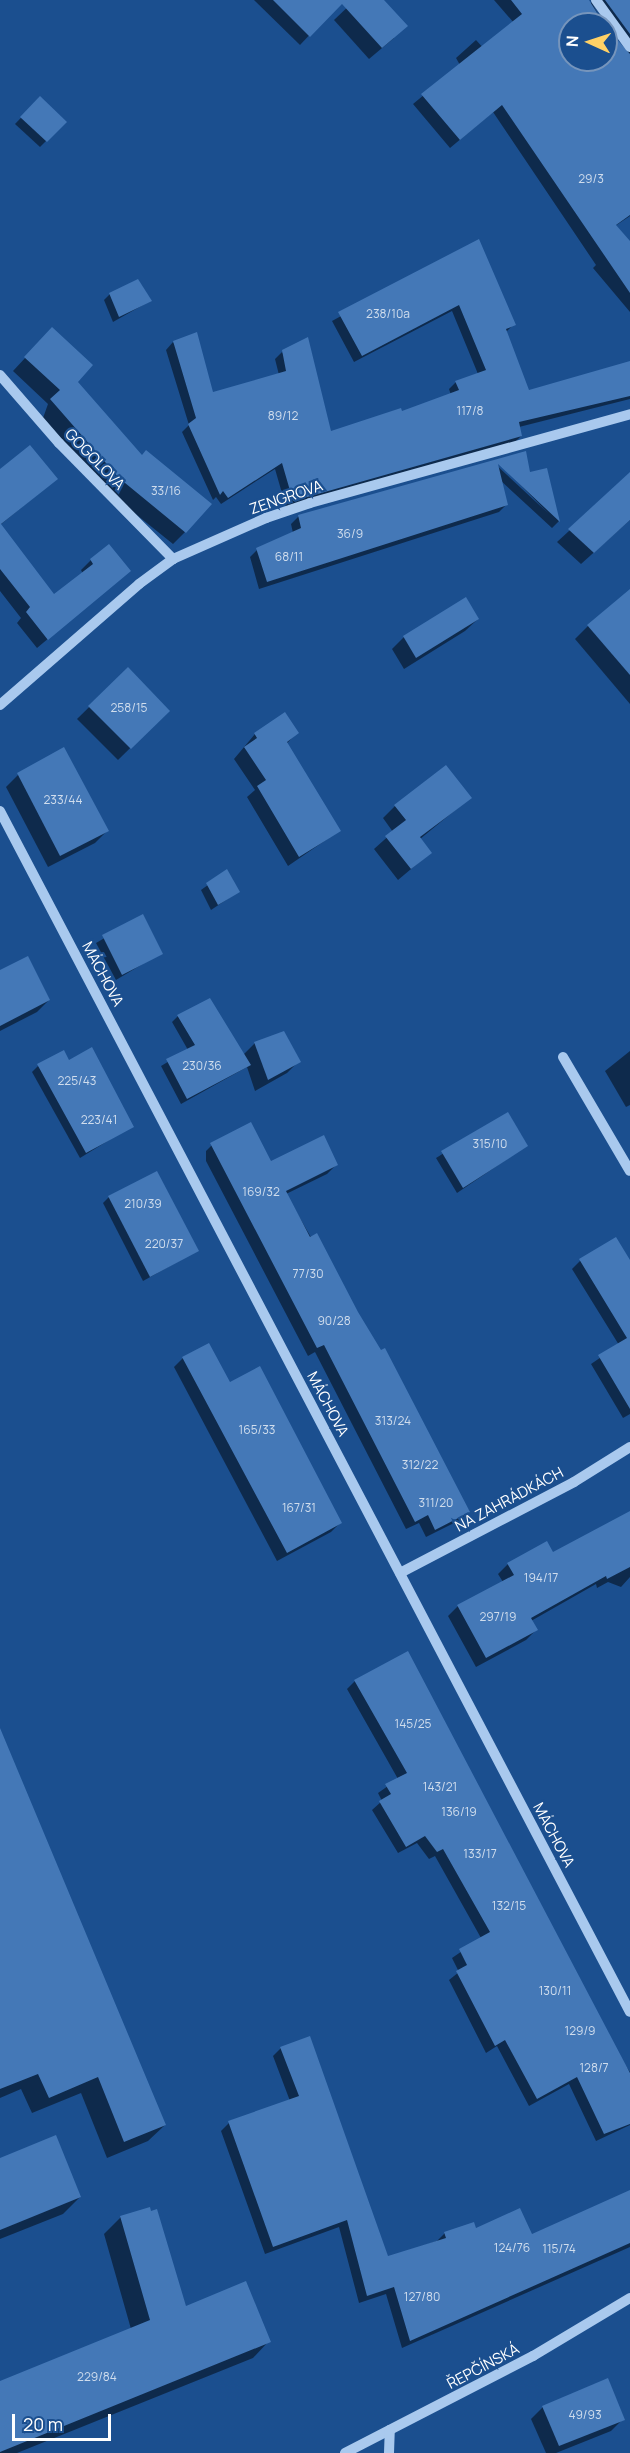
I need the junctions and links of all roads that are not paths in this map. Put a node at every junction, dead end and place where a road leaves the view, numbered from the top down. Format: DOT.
graph roads {
  1 [pos="596,0"];
  2 [pos="630,47"];
  3 [pos="0,375"];
  4 [pos="630,414"];
  5 [pos="173,559"];
  6 [pos="0,705"];
  7 [pos="0,811"];
  8 [pos="563,1057"];
  9 [pos="630,1171"];
  10 [pos="630,1447"];
  11 [pos="400,1573"];
  12 [pos="630,2012"];
  13 [pos="630,2298"];
  14 [pos="390,2430"];
  15 [pos="345,2453"];
  16 [pos="389,2453"];
  1 -- 2 [label="street"];
  3 -- 5 [label="street, GOGOLOVA"];
  4 -- 5 [label="street, ZENGROVA"];
  5 -- 6 [label="street, ZENGROVA"];
  7 -- 11 [label="street, MÁCHOVA"];
  8 -- 9 [label="street"];
  10 -- 11 [label="street, NA ZAHRÁDKÁCH"];
  11 -- 12 [label="street, MÁCHOVA"];
  13 -- 14 [label="street, ŘEPČÍNSKÁ"];
  14 -- 15 [label="street, ŘEPČÍNSKÁ"];
  14 -- 16 [label="street"];
}
